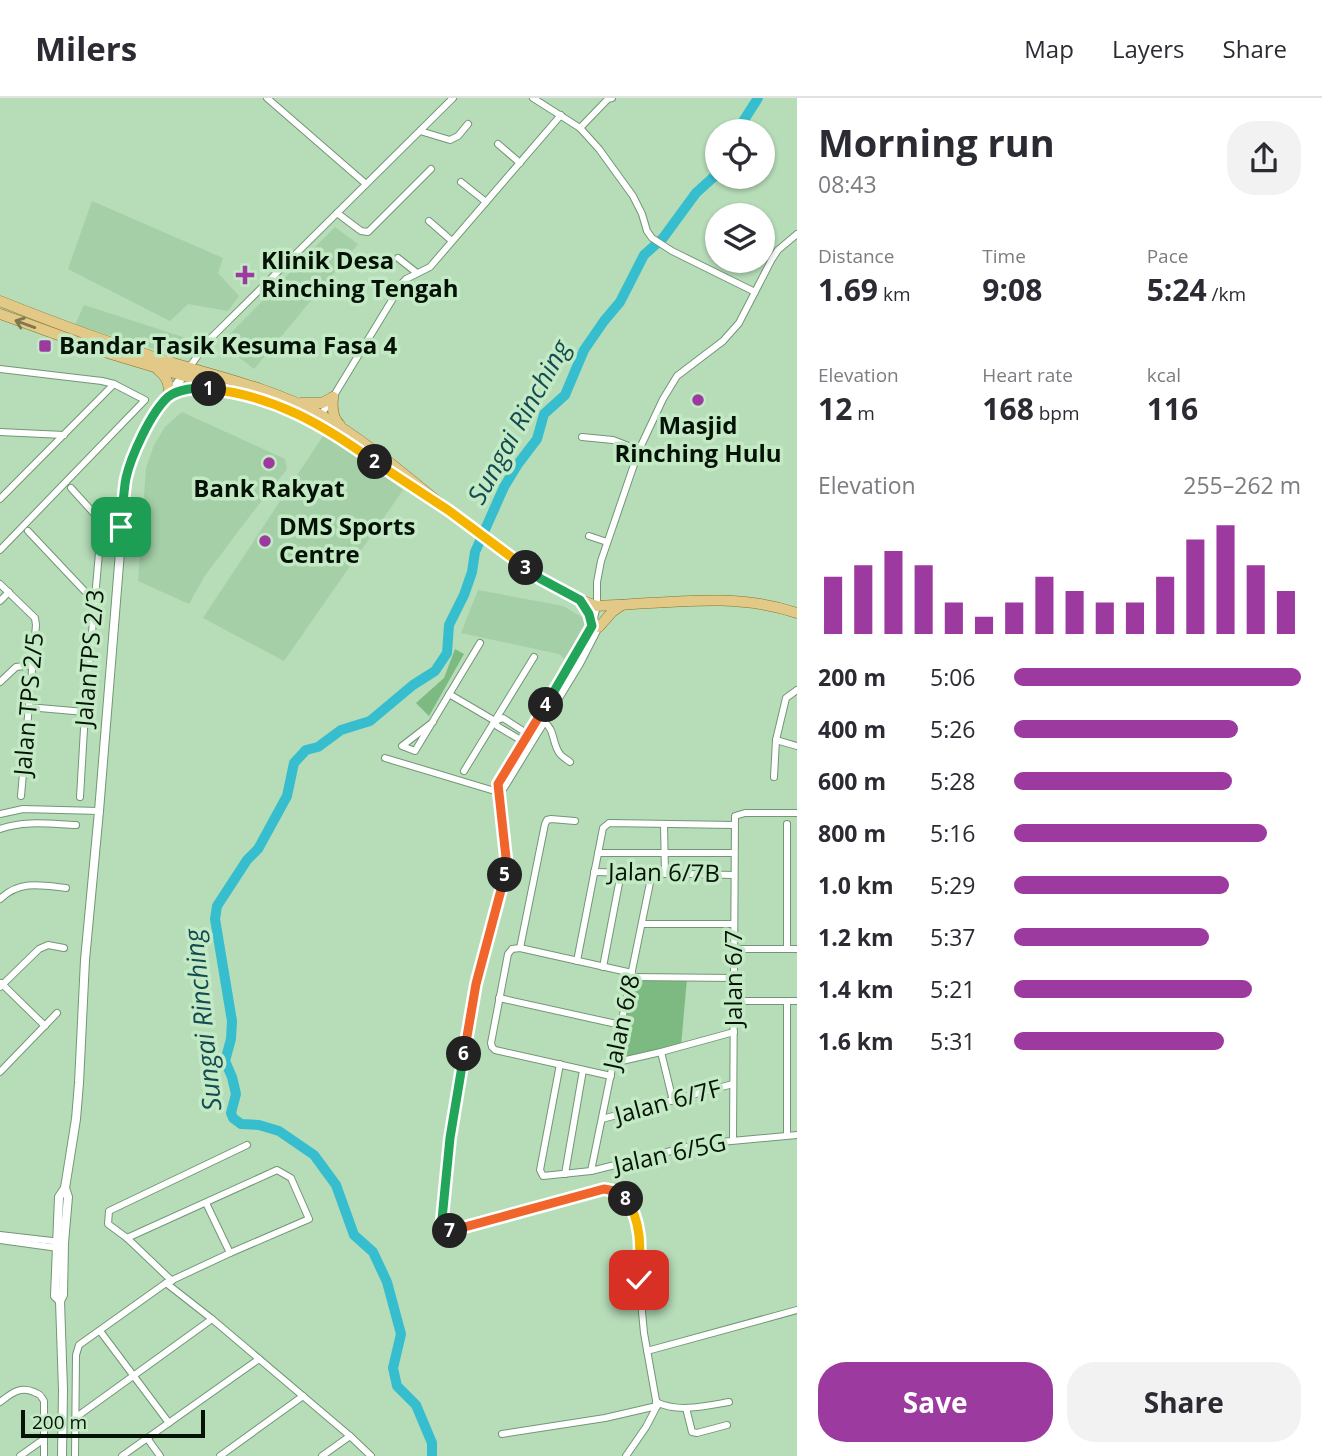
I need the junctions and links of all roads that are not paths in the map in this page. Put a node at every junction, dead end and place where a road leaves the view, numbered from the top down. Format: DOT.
graph roads {
  1 [pos="267,98"];
  2 [pos="453,98"];
  3 [pos="533,98"];
  4 [pos="612,98"];
  5 [pos="561,115"];
  6 [pos="468,124"];
  7 [pos="580,128"];
  8 [pos="419,131"];
  9 [pos="498,144"];
  10 [pos="520,163"];
  11 [pos="430,169"];
  12 [pos="461,183"];
  13 [pos="366,184"];
  14 [pos="486,202"];
  15 [pos="337,212"];
  16 [pos="429,221"];
  17 [pos="797,234"];
  18 [pos="452,241"];
  19 [pos="398,258"];
  20 [pos="416,273"];
  21 [pos="755,292"];
  22 [pos="0,301"];
  23 [pos="0,314"];
  24 [pos="155,368"];
  25 [pos="0,369"];
  26 [pos="186,372"];
  27 [pos="114,384"];
  28 [pos="234,391"];
  29 [pos="169,396"];
  30 [pos="333,402"];
  31 [pos="298,403"];
  32 [pos="318,419"];
  33 [pos="0,432"];
  34 [pos="349,433"];
  35 [pos="64,435"];
  36 [pos="582,437"];
  37 [pos="639,450"];
  38 [pos="71,488"];
  39 [pos="0,499"];
  40 [pos="448,510"];
  41 [pos="28,531"];
  42 [pos="589,536"];
  43 [pos="607,542"];
  44 [pos="0,550"];
  45 [pos="0,584"];
  46 [pos="9,592"];
  47 [pos="566,593"];
  48 [pos="580,600"];
  49 [pos="0,601"];
  50 [pos="94,602"];
  51 [pos="597,603"];
  52 [pos="639,604"];
  53 [pos="622,605"];
  54 [pos="797,613"];
  55 [pos="596,627"];
  56 [pos="480,643"];
  57 [pos="534,657"];
  58 [pos="32,665"];
  59 [pos="0,682"];
  60 [pos="797,690"];
  61 [pos="449,694"];
  62 [pos="28,707"];
  63 [pos="85,712"];
  64 [pos="495,721"];
  65 [pos="433,722"];
  66 [pos="544,722"];
  67 [pos="531,736"];
  68 [pos="776,740"];
  69 [pos="526,744"];
  70 [pos="797,746"];
  71 [pos="385,758"];
  72 [pos="570,762"];
  73 [pos="464,771"];
  74 [pos="774,777"];
  75 [pos="498,792"];
  76 [pos="21,796"];
  77 [pos="80,797"];
  78 [pos="99,811"];
  79 [pos="797,813"];
  80 [pos="0,814"];
  81 [pos="575,821"];
  82 [pos="664,824"];
  83 [pos="787,824"];
  84 [pos="76,825"];
  85 [pos="734,825"];
  86 [pos="0,829"];
  87 [pos="598,852"];
  88 [pos="666,853"];
  89 [pos="734,853"];
  90 [pos="594,872"];
  91 [pos="621,873"];
  92 [pos="652,873"];
  93 [pos="665,874"];
  94 [pos="734,875"];
  95 [pos="66,888"];
  96 [pos="0,899"];
  97 [pos="642,924"];
  98 [pos="734,924"];
  99 [pos="64,948"];
  100 [pos="520,948"];
  101 [pos="797,948"];
  102 [pos="734,949"];
  103 [pos="787,949"];
  104 [pos="576,961"];
  105 [pos="603,967"];
  106 [pos="631,975"];
  107 [pos="734,978"];
  108 [pos="1,985"];
  109 [pos="499,998"];
  110 [pos="787,1001"];
  111 [pos="797,1001"];
  112 [pos="734,1002"];
  113 [pos="57,1013"];
  114 [pos="621,1025"];
  115 [pos="45,1026"];
  116 [pos="734,1032"];
  117 [pos="661,1052"];
  118 [pos="613,1063"];
  119 [pos="561,1064"];
  120 [pos="583,1070"];
  121 [pos="0,1072"];
  122 [pos="611,1076"];
  123 [pos="733,1084"];
  124 [pos="673,1101"];
  125 [pos="602,1119"];
  126 [pos="787,1135"];
  127 [pos="797,1135"];
  128 [pos="733,1140"];
  129 [pos="247,1145"];
  130 [pos="591,1171"];
  131 [pos="565,1174"];
  132 [pos="206,1203"];
  133 [pos="0,1238"];
  134 [pos="127,1238"];
  135 [pos="60,1245"];
  136 [pos="230,1253"];
  137 [pos="169,1282"];
  138 [pos="797,1310"];
  139 [pos="212,1319"];
  140 [pos="100,1331"];
  141 [pos="647,1351"];
  142 [pos="259,1359"];
  143 [pos="134,1377"];
  144 [pos="303,1396"];
  145 [pos="0,1402"];
  146 [pos="729,1402"];
  147 [pos="657,1404"];
  148 [pos="686,1408"];
  149 [pos="75,1418"];
  150 [pos="169,1423"];
  151 [pos="727,1425"];
  152 [pos="502,1434"];
  153 [pos="350,1436"];
  154 [pos="44,1438"];
  155 [pos="147,1438"];
  156 [pos="20,1456"];
  157 [pos="44,1456"];
  158 [pos="62,1456"];
  159 [pos="75,1456"];
  160 [pos="122,1456"];
  161 [pos="160,1456"];
  162 [pos="220,1456"];
  163 [pos="322,1456"];
  164 [pos="371,1456"];
  165 [pos="626,1456"];
  1 -- 13 [label="street"];
  2 -- 8 [label="street"];
  3 -- 5 [label="street"];
  4 -- 7 [label="street"];
  5 -- 7 [label="street"];
  5 -- 10 [label="street"];
  6 -- 8 [label="street"];
  7 -- 21 [label="street"];
  8 -- 13 [label="street"];
  9 -- 10 [label="street"];
  10 -- 14 [label="street"];
  11 -- 15 [label="street"];
  12 -- 14 [label="street"];
  13 -- 15 [label="street"];
  14 -- 18 [label="street"];
  15 -- 26 [label="street"];
  16 -- 18 [label="street"];
  17 -- 21 [label="street"];
  18 -- 20 [label="street"];
  19 -- 20 [label="street"];
  20 -- 30 [label="street"];
  21 -- 37 [label="street"];
  22 -- 26 [label="main road"];
  24 -- 23 [label="main road, one-way"];
  24 -- 26 [label="main road"];
  24 -- 29 [label="main road"];
  25 -- 27 [label="street"];
  26 -- 28 [label="main road"];
  26 -- 29 [label="street"];
  26 -- 31 [label="main road"];
  27 -- 35 [label="street"];
  27 -- 44 [label="street"];
  28 -- 29 [label="main road"];
  28 -- 32 [label="main road"];
  29 -- 78 [label="street"];
  30 -- 31 [label="main road"];
  30 -- 32 [label="street"];
  30 -- 34 [label="main road"];
  31 -- 32 [label="main road"];
  32 -- 34 [label="main road"];
  32 -- 40 [label="main road"];
  33 -- 35 [label="street"];
  34 -- 40 [label="main road"];
  35 -- 39 [label="street"];
  36 -- 37 [label="street"];
  37 -- 43 [label="street"];
  38 -- 50 [label="street, JalanTPS 2/3"];
  40 -- 47 [label="main road"];
  41 -- 50 [label="street"];
  42 -- 43 [label="street"];
  43 -- 51 [label="street"];
  45 -- 46 [label="street, Jalan TPS 2/5"];
  46 -- 49 [label="street"];
  46 -- 58 [label="street, Jalan TPS 2/5"];
  47 -- 48 [label="main road"];
  47 -- 51 [label="main road"];
  48 -- 51 [label="main road"];
  48 -- 55 [label="main road"];
  50 -- 63 [label="street, JalanTPS 2/3"];
  51 -- 52 [label="main road"];
  51 -- 53 [label="main road"];
  51 -- 55 [label="street"];
  52 -- 53 [label="main road"];
  52 -- 54 [label="main road"];
  53 -- 55 [label="main road"];
  55 -- 66 [label="street"];
  55 -- 67 [label="street"];
  56 -- 61 [label="street"];
  57 -- 64 [label="street"];
  58 -- 59 [label="street"];
  58 -- 62 [label="street, Jalan TPS 2/5"];
  60 -- 68 [label="street"];
  61 -- 64 [label="street"];
  61 -- 65 [label="street"];
  62 -- 63 [label="street"];
  62 -- 76 [label="street, Jalan TPS 2/5"];
  63 -- 77 [label="street, JalanTPS 2/3"];
  64 -- 67 [label="street"];
  64 -- 69 [label="street"];
  64 -- 73 [label="street"];
  65 -- 65 [label="street"];
  66 -- 67 [label="street"];
  66 -- 72 [label="street"];
  67 -- 69 [label="street"];
  68 -- 70 [label="street"];
  68 -- 74 [label="street"];
  69 -- 75 [label="street"];
  71 -- 75 [label="street"];
  75 -- 141 [label="street"];
  78 -- 80 [label="street"];
  78 -- 135 [label="street"];
  79 -- 85 [label="street, Jalan 6/7"];
  81 -- 100 [label="street"];
  82 -- 85 [label="street"];
  82 -- 87 [label="street"];
  82 -- 88 [label="street"];
  83 -- 103 [label="street"];
  84 -- 86 [label="street"];
  85 -- 89 [label="street, Jalan 6/7"];
  87 -- 88 [label="street"];
  87 -- 90 [label="street"];
  88 -- 89 [label="street"];
  88 -- 93 [label="street"];
  89 -- 94 [label="street, Jalan 6/7"];
  90 -- 91 [label="street, Jalan 6/7B"];
  90 -- 104 [label="street"];
  91 -- 92 [label="street, Jalan 6/7B"];
  91 -- 105 [label="street"];
  92 -- 93 [label="street, Jalan 6/7B"];
  92 -- 97 [label="street, Jalan 6/8"];
  93 -- 94 [label="street, Jalan 6/7B"];
  94 -- 98 [label="street, Jalan 6/7"];
  95 -- 96 [label="street"];
  97 -- 98 [label="street"];
  97 -- 106 [label="street, Jalan 6/8"];
  98 -- 102 [label="street, Jalan 6/7"];
  99 -- 108 [label="street"];
  100 -- 104 [label="street"];
  100 -- 109 [label="street"];
  101 -- 103 [label="street"];
  102 -- 103 [label="street"];
  102 -- 107 [label="street, Jalan 6/7"];
  104 -- 105 [label="street"];
  105 -- 106 [label="street"];
  106 -- 107 [label="street"];
  106 -- 114 [label="street, Jalan 6/8"];
  107 -- 112 [label="street, Jalan 6/7"];
  108 -- 115 [label="street"];
  109 -- 114 [label="street"];
  109 -- 119 [label="street"];
  110 -- 111 [label="street"];
  110 -- 112 [label="street"];
  110 -- 126 [label="street"];
  112 -- 116 [label="street, Jalan 6/7"];
  113 -- 115 [label="street"];
  114 -- 118 [label="street, Jalan 6/8"];
  115 -- 121 [label="street"];
  116 -- 117 [label="street"];
  116 -- 123 [label="street, Jalan 6/7"];
  117 -- 118 [label="street"];
  117 -- 124 [label="street"];
  118 -- 122 [label="street, Jalan 6/8"];
  119 -- 120 [label="street"];
  119 -- 131 [label="street, Jalan 6/5G"];
  120 -- 122 [label="street"];
  120 -- 131 [label="street"];
  122 -- 125 [label="street, Jalan 6/8"];
  123 -- 124 [label="street, Jalan 6/7F"];
  123 -- 128 [label="street, Jalan 6/7"];
  124 -- 125 [label="street, Jalan 6/7F"];
  125 -- 130 [label="street, Jalan 6/8"];
  126 -- 127 [label="street, Jalan 6/5G"];
  126 -- 128 [label="street, Jalan 6/5G"];
  128 -- 130 [label="street, Jalan 6/5G"];
  129 -- 134 [label="street"];
  130 -- 131 [label="street, Jalan 6/5G"];
  132 -- 134 [label="street"];
  132 -- 136 [label="street"];
  132 -- 136 [label="street"];
  133 -- 135 [label="street"];
  134 -- 137 [label="street"];
  135 -- 158 [label="street"];
  136 -- 137 [label="street"];
  137 -- 139 [label="street"];
  137 -- 140 [label="street"];
  138 -- 141 [label="street"];
  139 -- 142 [label="street"];
  139 -- 143 [label="street"];
  140 -- 143 [label="street"];
  140 -- 149 [label="street"];
  141 -- 147 [label="street"];
  142 -- 144 [label="street"];
  142 -- 150 [label="street"];
  143 -- 149 [label="street"];
  143 -- 150 [label="street"];
  144 -- 153 [label="street"];
  144 -- 162 [label="street"];
  145 -- 154 [label="street"];
  146 -- 148 [label="street"];
  147 -- 148 [label="street"];
  147 -- 152 [label="street"];
  147 -- 165 [label="street"];
  148 -- 151 [label="street"];
  149 -- 159 [label="street"];
  150 -- 155 [label="street"];
  153 -- 163 [label="street"];
  153 -- 164 [label="street"];
  154 -- 156 [label="street"];
  154 -- 157 [label="street"];
  155 -- 160 [label="street"];
  155 -- 161 [label="street"];
}
